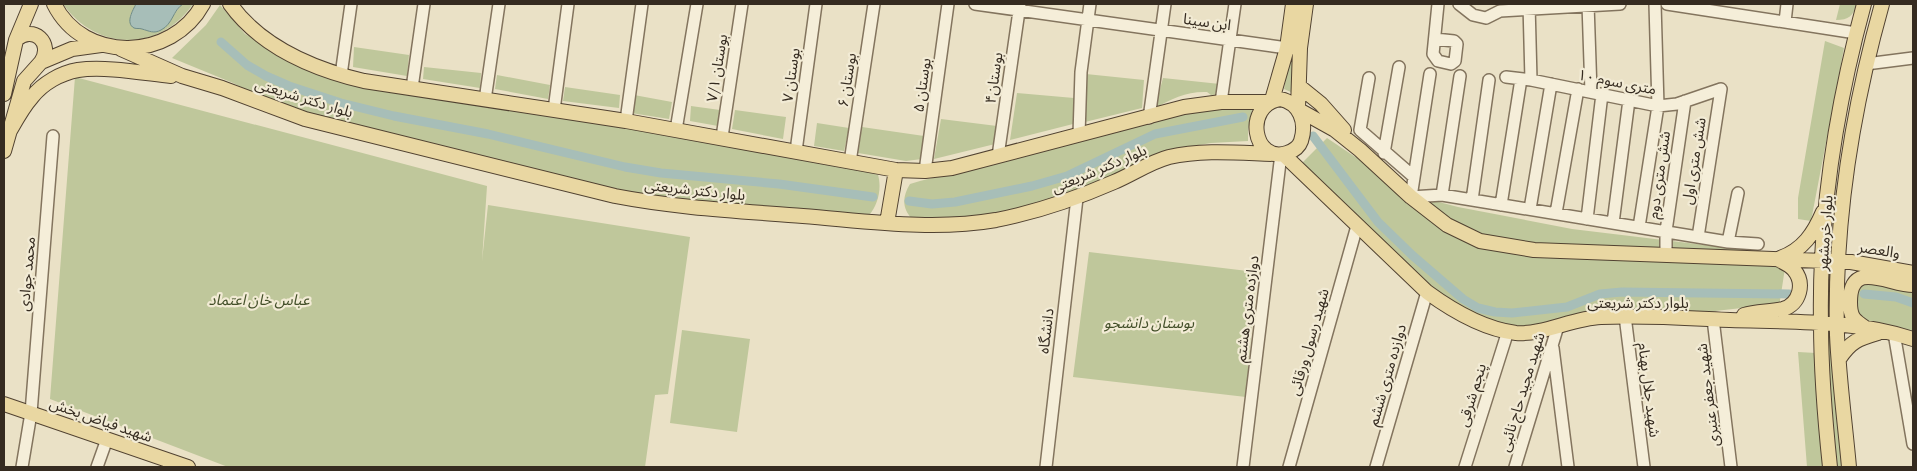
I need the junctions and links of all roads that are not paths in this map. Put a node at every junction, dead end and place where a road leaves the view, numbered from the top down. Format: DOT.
graph roads {
  1 [pos="31,4"];
  2 [pos="54,4"];
  3 [pos="203,4"];
  4 [pos="230,4"];
  5 [pos="351,4"];
  6 [pos="424,4"];
  7 [pos="499,4"];
  8 [pos="568,4"];
  9 [pos="642,4"];
  10 [pos="697,4"];
  11 [pos="742,4"];
  12 [pos="816,4"];
  13 [pos="874,4"];
  14 [pos="948,4"];
  15 [pos="975,4"];
  16 [pos="1090,4"];
  17 [pos="1165,4"];
  18 [pos="1235,4"];
  19 [pos="1293,4"];
  20 [pos="1306,4"];
  21 [pos="1438,4"];
  22 [pos="1459,4"];
  23 [pos="1620,4"];
  24 [pos="1655,4"];
  25 [pos="1667,4"];
  26 [pos="1787,4"];
  27 [pos="1864,4"];
  28 [pos="1882,4"];
  29 [pos="1588,5"];
  30 [pos="1529,6"];
  31 [pos="1020,7"];
  32 [pos="1500,7"];
  33 [pos="1722,8"];
  34 [pos="1088,20"];
  35 [pos="1785,22"];
  36 [pos="1161,30"];
  37 [pos="1856,32"];
  38 [pos="1435,39"];
  39 [pos="16,40"];
  40 [pos="1230,40"];
  41 [pos="102,44"];
  42 [pos="121,48"];
  43 [pos="1287,48"];
  44 [pos="1913,58"];
  45 [pos="41,62"];
  46 [pos="1866,64"];
  47 [pos="1399,67"];
  48 [pos="1430,74"];
  49 [pos="341,75"];
  50 [pos="182,76"];
  51 [pos="1460,76"];
  52 [pos="1506,77"];
  53 [pos="1369,78"];
  54 [pos="1489,80"];
  55 [pos="1526,80"];
  56 [pos="1551,84"];
  57 [pos="1300,87"];
  58 [pos="412,88"];
  59 [pos="1578,89"];
  60 [pos="1721,89"];
  61 [pos="1597,93"];
  62 [pos="4,94"];
  63 [pos="486,100"];
  64 [pos="1629,100"];
  65 [pos="1271,101"];
  66 [pos="1221,102"];
  67 [pos="1685,102"];
  68 [pos="1658,106"];
  69 [pos="1298,109"];
  70 [pos="554,110"];
  71 [pos="1149,118"];
  72 [pos="626,121"];
  73 [pos="676,130"];
  74 [pos="1079,135"];
  75 [pos="7,136"];
  76 [pos="53,136"];
  77 [pos="722,137"];
  78 [pos="1360,150"];
  79 [pos="4,151"];
  80 [pos="796,151"];
  81 [pos="1384,153"];
  82 [pos="1279,154"];
  83 [pos="998,156"];
  84 [pos="850,162"];
  85 [pos="896,170"];
  86 [pos="925,171"];
  87 [pos="1414,177"];
  88 [pos="1738,193"];
  89 [pos="1442,195"];
  90 [pos="1411,197"];
  91 [pos="1077,198"];
  92 [pos="1828,199"];
  93 [pos="1472,200"];
  94 [pos="1501,204"];
  95 [pos="1530,209"];
  96 [pos="1556,214"];
  97 [pos="1588,219"];
  98 [pos="887,223"];
  99 [pos="1613,223"];
  100 [pos="1357,226"];
  101 [pos="1639,227"];
  102 [pos="1666,231"];
  103 [pos="1698,237"];
  104 [pos="1728,242"];
  105 [pos="1758,244"];
  106 [pos="1666,254"];
  107 [pos="1776,258"];
  108 [pos="1822,261"];
  109 [pos="1838,262"];
  110 [pos="1913,273"];
  111 [pos="1913,285"];
  112 [pos="1427,292"];
  113 [pos="1625,316"];
  114 [pos="1720,320"];
  115 [pos="1820,323"];
  116 [pos="1837,325"];
  117 [pos="1558,326"];
  118 [pos="1867,329"];
  119 [pos="1508,331"];
  120 [pos="1888,332"];
  121 [pos="1913,339"];
  122 [pos="1552,344"];
  123 [pos="1839,359"];
  124 [pos="4,404"];
  125 [pos="32,413"];
  126 [pos="107,439"];
  127 [pos="1913,444"];
  128 [pos="163,463"];
  129 [pos="22,467"];
  130 [pos="97,467"];
  131 [pos="188,467"];
  132 [pos="1046,467"];
  133 [pos="1243,467"];
  134 [pos="1289,467"];
  135 [pos="1376,467"];
  136 [pos="1466,467"];
  137 [pos="1515,467"];
  138 [pos="1568,467"];
  139 [pos="1644,467"];
  140 [pos="1732,467"];
  141 [pos="1830,467"];
  142 [pos="1849,467"];
  1 -- 39 [label="main road"];
  2 -- 41 [label="main road"];
  3 -- 42 [label="main road"];
  4 -- 49 [label="main road, بلوار دکتر شریعتی"];
  5 -- 49 [label="street"];
  6 -- 58 [label="street"];
  7 -- 63 [label="street"];
  8 -- 70 [label="street"];
  9 -- 72 [label="street"];
  10 -- 73 [label="street"];
  11 -- 77 [label="street, بوستان ۷/۱"];
  12 -- 80 [label="street, بوستان ۷"];
  13 -- 84 [label="street, بوستان ۶"];
  14 -- 86 [label="street, بوستان ۵"];
  15 -- 31 [label="street, ابن سینا"];
  16 -- 34 [label="street"];
  17 -- 36 [label="street"];
  18 -- 40 [label="street"];
  19 -- 43 [label="main road"];
  20 -- 57 [label="main road"];
  21 -- 38 [label="street"];
  22 -- 32 [label="street"];
  23 -- 29 [label="street"];
  24 -- 68 [label="street"];
  25 -- 33 [label="street"];
  26 -- 35 [label="street"];
  27 -- 37 [label="main road, بلوار خرمشهر"];
  28 -- 46 [label="main road, بلوار خرمشهر"];
  29 -- 30 [label="street"];
  29 -- 61 [label="street"];
  30 -- 32 [label="street"];
  30 -- 55 [label="street"];
  31 -- 34 [label="street, ابن سینا"];
  31 -- 83 [label="street, بوستان۴"];
  33 -- 35 [label="street"];
  34 -- 36 [label="street, ابن سینا"];
  34 -- 74 [label="street"];
  35 -- 37 [label="street"];
  36 -- 40 [label="street, ابن سینا"];
  36 -- 71 [label="street"];
  37 -- 92 [label="main road, بلوار خرمشهر"];
  39 -- 45 [label="main road"];
  39 -- 62 [label="main road"];
  40 -- 43 [label="street, ابن سینا"];
  40 -- 66 [label="street"];
  41 -- 42 [label="main road"];
  41 -- 45 [label="main road"];
  42 -- 50 [label="main road, بلوار دکتر شریعتی"];
  43 -- 65 [label="main road"];
  44 -- 46 [label="street"];
  45 -- 75 [label="main road"];
  46 -- 109 [label="main road, بلوار خرمشهر"];
  47 -- 81 [label="street"];
  48 -- 87 [label="street"];
  49 -- 58 [label="main road, بلوار دکتر شریعتی"];
  50 -- 75 [label="main road"];
  50 -- 98 [label="main road, بلوار دکتر شریعتی"];
  51 -- 89 [label="street"];
  52 -- 55 [label="street, ۱۰ متری سوم"];
  53 -- 81 [label="street"];
  54 -- 93 [label="street"];
  55 -- 56 [label="street, ۱۰ متری سوم"];
  55 -- 94 [label="street"];
  56 -- 59 [label="street, ۱۰ متری سوم"];
  56 -- 95 [label="street"];
  57 -- 69 [label="main road"];
  57 -- 78 [label="main road"];
  58 -- 63 [label="main road, بلوار دکتر شریعتی"];
  59 -- 61 [label="street, ۱۰ متری سوم"];
  59 -- 96 [label="street"];
  60 -- 67 [label="street, ۱۰ متری سوم"];
  60 -- 103 [label="street, شش متری اول"];
  61 -- 64 [label="street, ۱۰ متری سوم"];
  61 -- 97 [label="street"];
  63 -- 70 [label="main road, بلوار دکتر شریعتی"];
  64 -- 68 [label="street, ۱۰ متری سوم"];
  64 -- 99 [label="street"];
  65 -- 66 [label="main road, بلوار دکتر شریعتی"];
  65 -- 69 [label="main road"];
  65 -- 82 [label="main road"];
  66 -- 71 [label="main road, بلوار دکتر شریعتی"];
  67 -- 68 [label="street, ۱۰ متری سوم"];
  67 -- 102 [label="street, شش متری دوم"];
  68 -- 101 [label="street"];
  69 -- 78 [label="main road"];
  69 -- 82 [label="main road"];
  70 -- 72 [label="main road, بلوار دکتر شریعتی"];
  71 -- 74 [label="main road, بلوار دکتر شریعتی"];
  72 -- 73 [label="main road, بلوار دکتر شریعتی"];
  73 -- 77 [label="main road, بلوار دکتر شریعتی"];
  74 -- 83 [label="main road, بلوار دکتر شریعتی"];
  75 -- 79 [label="main road"];
  76 -- 125 [label="street, محمد جوادی"];
  77 -- 80 [label="main road, بلوار دکتر شریعتی"];
  78 -- 90 [label="main road"];
  80 -- 84 [label="main road, بلوار دکتر شریعتی"];
  81 -- 87 [label="street"];
  82 -- 91 [label="main road, بلوار دکتر شریعتی"];
  82 -- 100 [label="main road, بلوار دکتر شریعتی"];
  82 -- 133 [label="street, دوازده متری هشتم"];
  83 -- 86 [label="main road, بلوار دکتر شریعتی"];
  84 -- 85 [label="main road, بلوار دکتر شریعتی"];
  85 -- 86 [label="main road, بلوار دکتر شریعتی"];
  85 -- 98 [label="main road"];
  87 -- 90 [label="street"];
  88 -- 104 [label="street"];
  89 -- 90 [label="street"];
  89 -- 93 [label="street"];
  90 -- 106 [label="main road"];
  91 -- 98 [label="main road, بلوار دکتر شریعتی"];
  91 -- 132 [label="street, دانشگاه"];
  92 -- 107 [label="main road"];
  92 -- 108 [label="main road, بلوار خرمشهر"];
  93 -- 94 [label="street"];
  94 -- 95 [label="street"];
  95 -- 96 [label="street"];
  96 -- 97 [label="street"];
  97 -- 99 [label="street"];
  99 -- 101 [label="street"];
  100 -- 112 [label="main road, بلوار دکتر شریعتی"];
  100 -- 134 [label="street, شهید رسول ورقائی"];
  101 -- 102 [label="street"];
  102 -- 103 [label="street"];
  102 -- 106 [label="street, شش متری دوم"];
  103 -- 104 [label="street"];
  104 -- 105 [label="street"];
  106 -- 107 [label="main road"];
  107 -- 108 [label="main road"];
  107 -- 114 [label="main road"];
  108 -- 109 [label="main road"];
  108 -- 115 [label="main road, بلوار خرمشهر"];
  109 -- 110 [label="main road, والعصر"];
  109 -- 116 [label="main road, بلوار خرمشهر"];
  111 -- 118 [label="main road"];
  112 -- 119 [label="main road, بلوار دکتر شریعتی"];
  112 -- 135 [label="street, دوازده متری ششم"];
  113 -- 114 [label="main road, بلوار دکتر شریعتی"];
  113 -- 117 [label="main road, بلوار دکتر شریعتی"];
  113 -- 139 [label="street, شهید جلال بهنام"];
  114 -- 115 [label="main road, بلوار دکتر شریعتی"];
  114 -- 140 [label="street, شهید جعفر عنبری"];
  115 -- 116 [label="main road, بلوار دکتر شریعتی"];
  115 -- 141 [label="main road, بلوار خرمشهر"];
  116 -- 118 [label="main road, بلوار دکتر شریعتی"];
  116 -- 123 [label="main road, بلوار خرمشهر"];
  117 -- 119 [label="main road, بلوار دکتر شریعتی"];
  117 -- 122 [label="street, شهید مجید حاج نائبی"];
  118 -- 120 [label="main road, بلوار دکتر شریعتی"];
  119 -- 136 [label="street, پنجم شرقی"];
  120 -- 121 [label="main road, بلوار دکتر شریعتی"];
  120 -- 123 [label="main road"];
  120 -- 127 [label="street"];
  122 -- 137 [label="street, شهید مجید حاج نائبی"];
  122 -- 138 [label="street"];
  123 -- 142 [label="main road, بلوار خرمشهر"];
  124 -- 125 [label="main road, شهید فیاض بخش"];
  125 -- 126 [label="main road, شهید فیاض بخش"];
  125 -- 129 [label="street, محمد جوادی"];
  126 -- 128 [label="main road, شهید فیاض بخش"];
  126 -- 130 [label="street"];
  128 -- 131 [label="main road, شهید فیاض بخش"];
}
